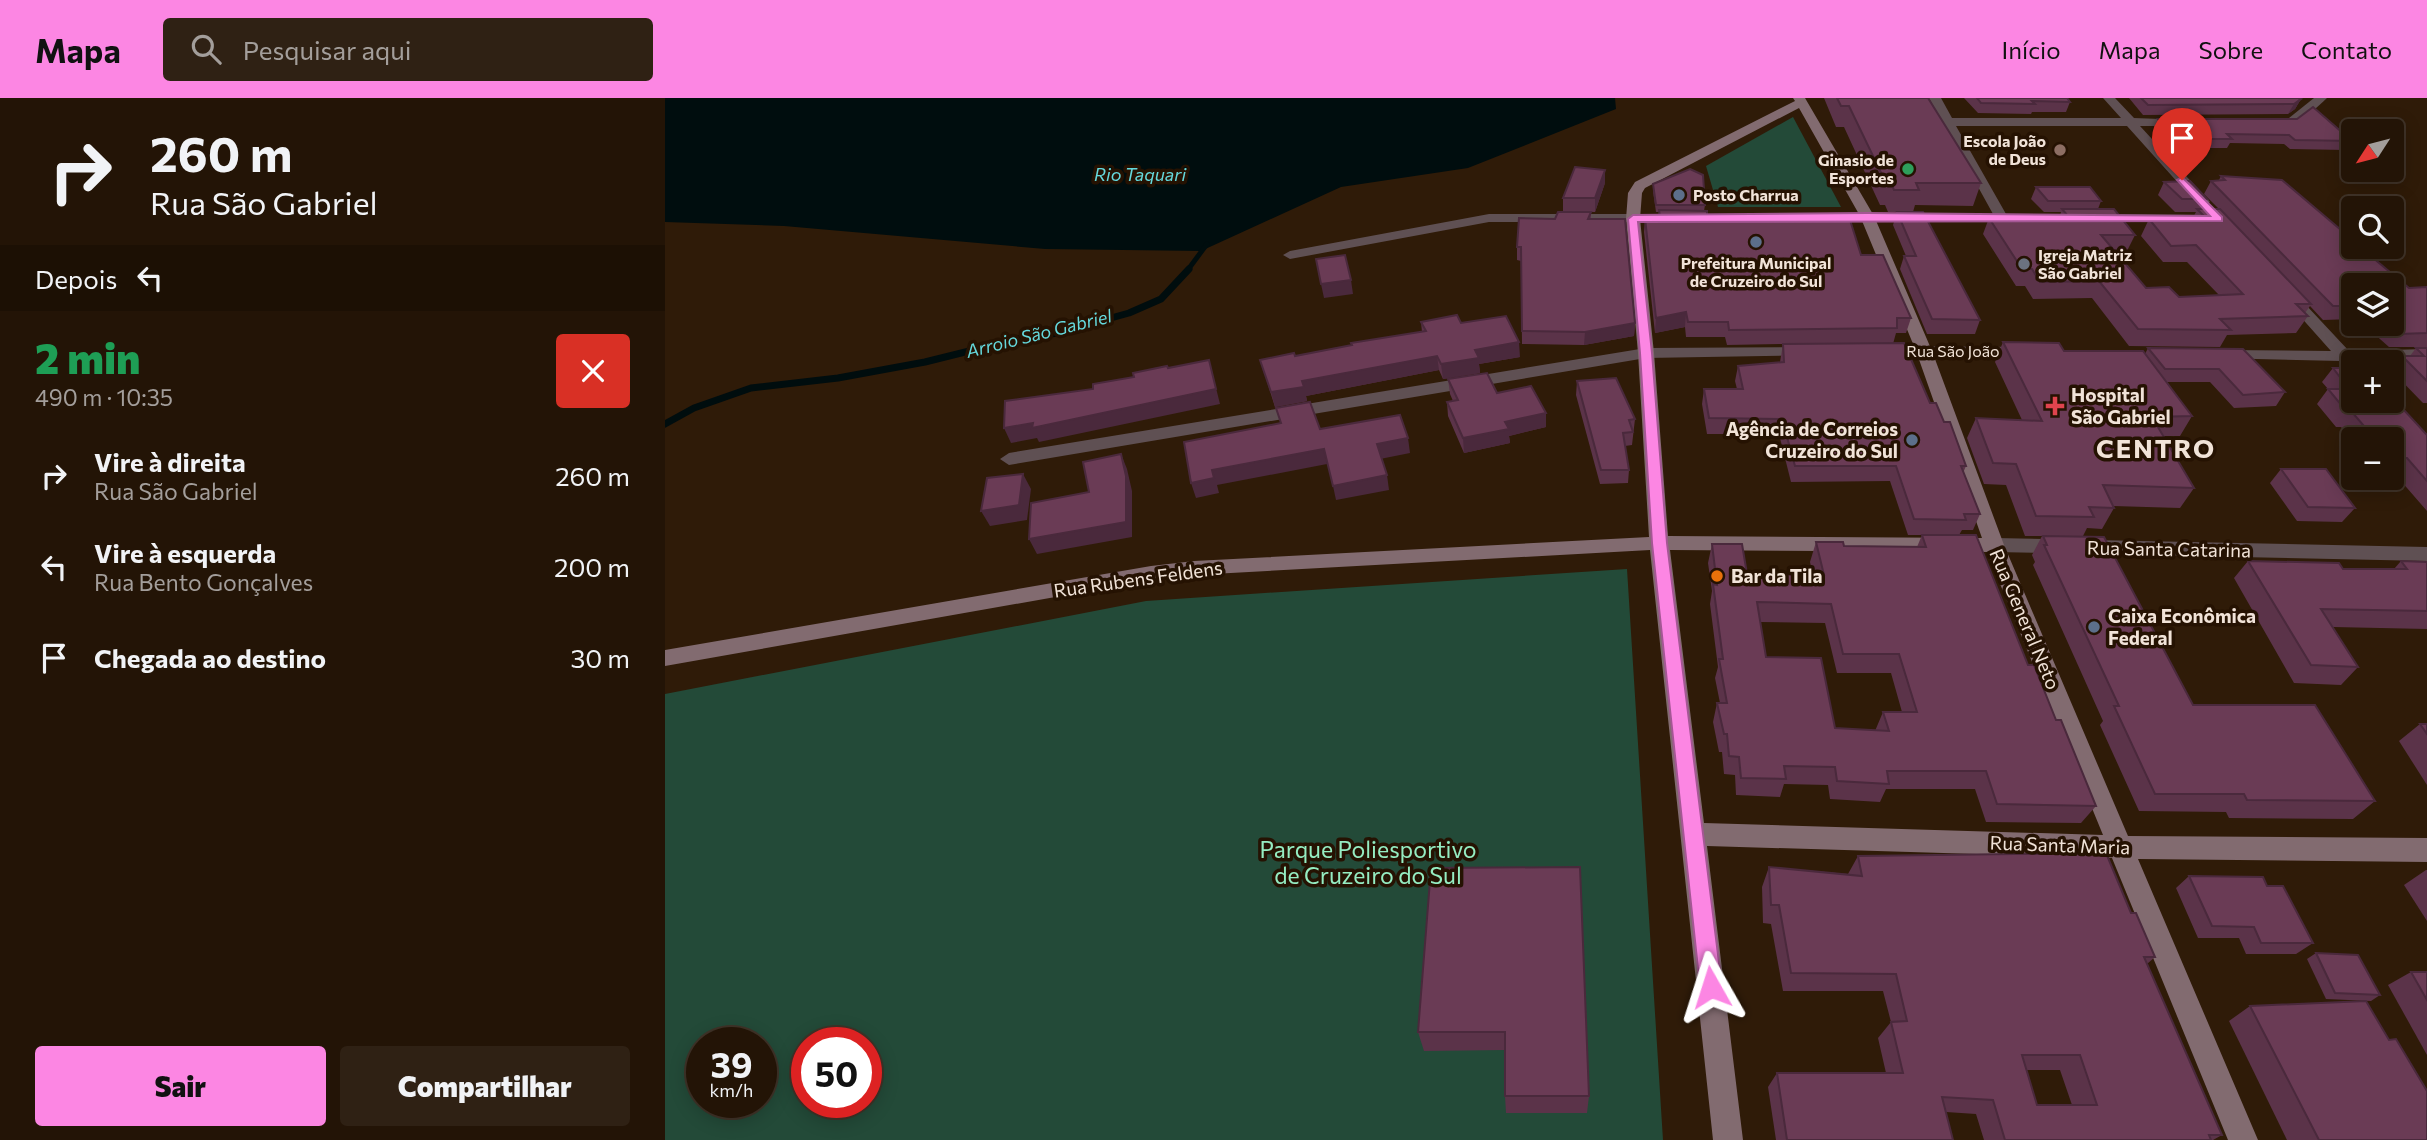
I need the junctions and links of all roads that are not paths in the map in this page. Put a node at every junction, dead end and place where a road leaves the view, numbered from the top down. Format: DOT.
graph roads {
  1 [pos="1935,98"];
  2 [pos="2109,98"];
  3 [pos="2321,98"];
  4 [pos="1799,100"];
  5 [pos="1949,122"];
  6 [pos="2127,122"];
  7 [pos="2196,122"];
  8 [pos="2250,122"];
  9 [pos="1867,216"];
  10 [pos="2002,218"];
  11 [pos="2029,218"];
  12 [pos="2083,218"];
  13 [pos="1633,219"];
  14 [pos="1290,255"];
  15 [pos="2273,278"];
  16 [pos="1826,351"];
  17 [pos="1868,351"];
  18 [pos="1924,351"];
  19 [pos="2341,351"];
  20 [pos="2046,352"];
  21 [pos="1646,353"];
  22 [pos="2427,354"];
  23 [pos="2209,355"];
  24 [pos="2404,356"];
  25 [pos="2341,361"];
  26 [pos="1009,459"];
  27 [pos="1659,543"];
  28 [pos="1994,545"];
  29 [pos="2427,554"];
  30 [pos="665,659"];
  31 [pos="1694,834"];
  32 [pos="2122,847"];
  33 [pos="2427,850"];
  34 [pos="1728,1140"];
  35 [pos="2243,1140"];
  1 -- 5 [label="street"];
  2 -- 6 [label="street"];
  3 -- 8 [label="street"];
  4 -- 9 [label="main road, Rua General Neto"];
  4 -- 13 [label="main road"];
  5 -- 6 [label="street"];
  5 -- 10 [label="street"];
  6 -- 7 [label="street"];
  6 -- 12 [label="street"];
  9 -- 10 [label="street"];
  9 -- 13 [label="street"];
  9 -- 18 [label="main road, Rua General Neto"];
  10 -- 11 [label="street"];
  13 -- 14 [label="street"];
  13 -- 21 [label="main road"];
  15 -- 19 [label="street"];
  16 -- 21 [label="street"];
  17 -- 18 [label="street, Rua São João"];
  18 -- 20 [label="street, Rua São João"];
  18 -- 28 [label="main road, Rua General Neto"];
  21 -- 26 [label="street"];
  21 -- 27 [label="main road"];
  22 -- 24 [label="street"];
  23 -- 25 [label="street"];
  27 -- 28 [label="main road, Rua Santa Catarina"];
  27 -- 30 [label="main road, Rua Rubens Feldens"];
  27 -- 31 [label="main road"];
  28 -- 29 [label="street, Rua Santa Catarina"];
  28 -- 32 [label="main road, Rua General Neto"];
  31 -- 32 [label="main road, Rua Santa Maria"];
  31 -- 34 [label="main road"];
  32 -- 33 [label="main road, Rua Santa Maria"];
  32 -- 35 [label="main road, Rua General Neto"];
}
